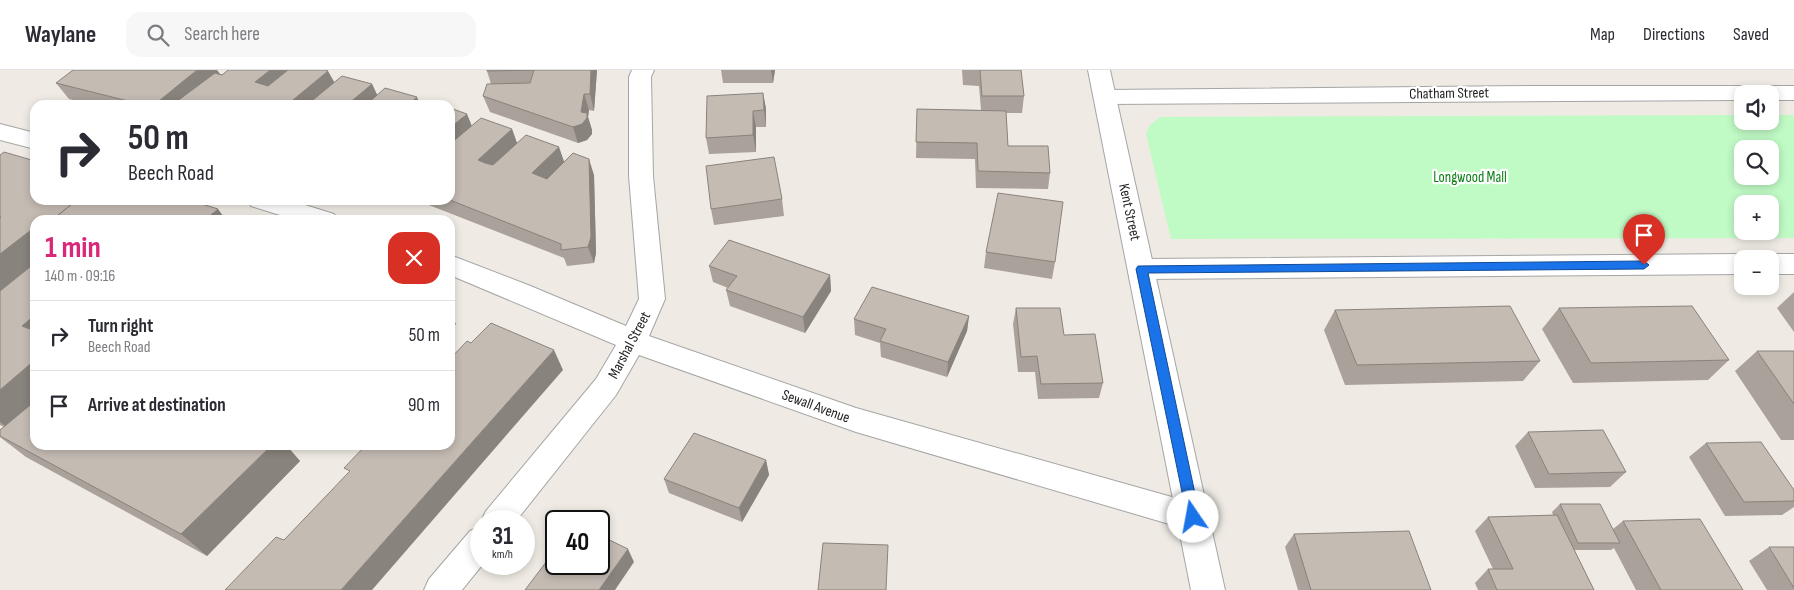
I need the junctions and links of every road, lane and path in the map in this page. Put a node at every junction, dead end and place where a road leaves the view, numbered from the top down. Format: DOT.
graph roads {
  1 [pos="643,70"];
  2 [pos="1099,70"];
  3 [pos="1519,70"];
  4 [pos="1533,93"];
  5 [pos="1794,94"];
  6 [pos="1104,97"];
  7 [pos="0,132"];
  8 [pos="30,140"];
  9 [pos="276,205"];
  10 [pos="309,215"];
  11 [pos="1734,264"];
  12 [pos="1779,264"];
  13 [pos="1794,264"];
  14 [pos="455,267"];
  15 [pos="1142,269"];
  16 [pos="633,341"];
  17 [pos="506,510"];
  18 [pos="1193,517"];
  19 [pos="470,554"];
  20 [pos="441,590"];
  21 [pos="1208,590"];
  1 -- 16 [label="street, Marshal Street"];
  2 -- 6 [label="street, Kent Street"];
  3 -- 4 [label="street"];
  4 -- 5 [label="street, Chatham Street"];
  4 -- 6 [label="street, Chatham Street"];
  6 -- 15 [label="street, Kent Street"];
  7 -- 8 [label="street"];
  9 -- 10 [label="street"];
  11 -- 15 [label="street"];
  12 -- 13 [label="street"];
  14 -- 16 [label="street, Sewall Avenue"];
  15 -- 18 [label="street, Kent Street"];
  16 -- 17 [label="street, Marshal Street"];
  16 -- 18 [label="street, Sewall Avenue"];
  18 -- 21 [label="street, Kent Street"];
  19 -- 20 [label="street"];
}
